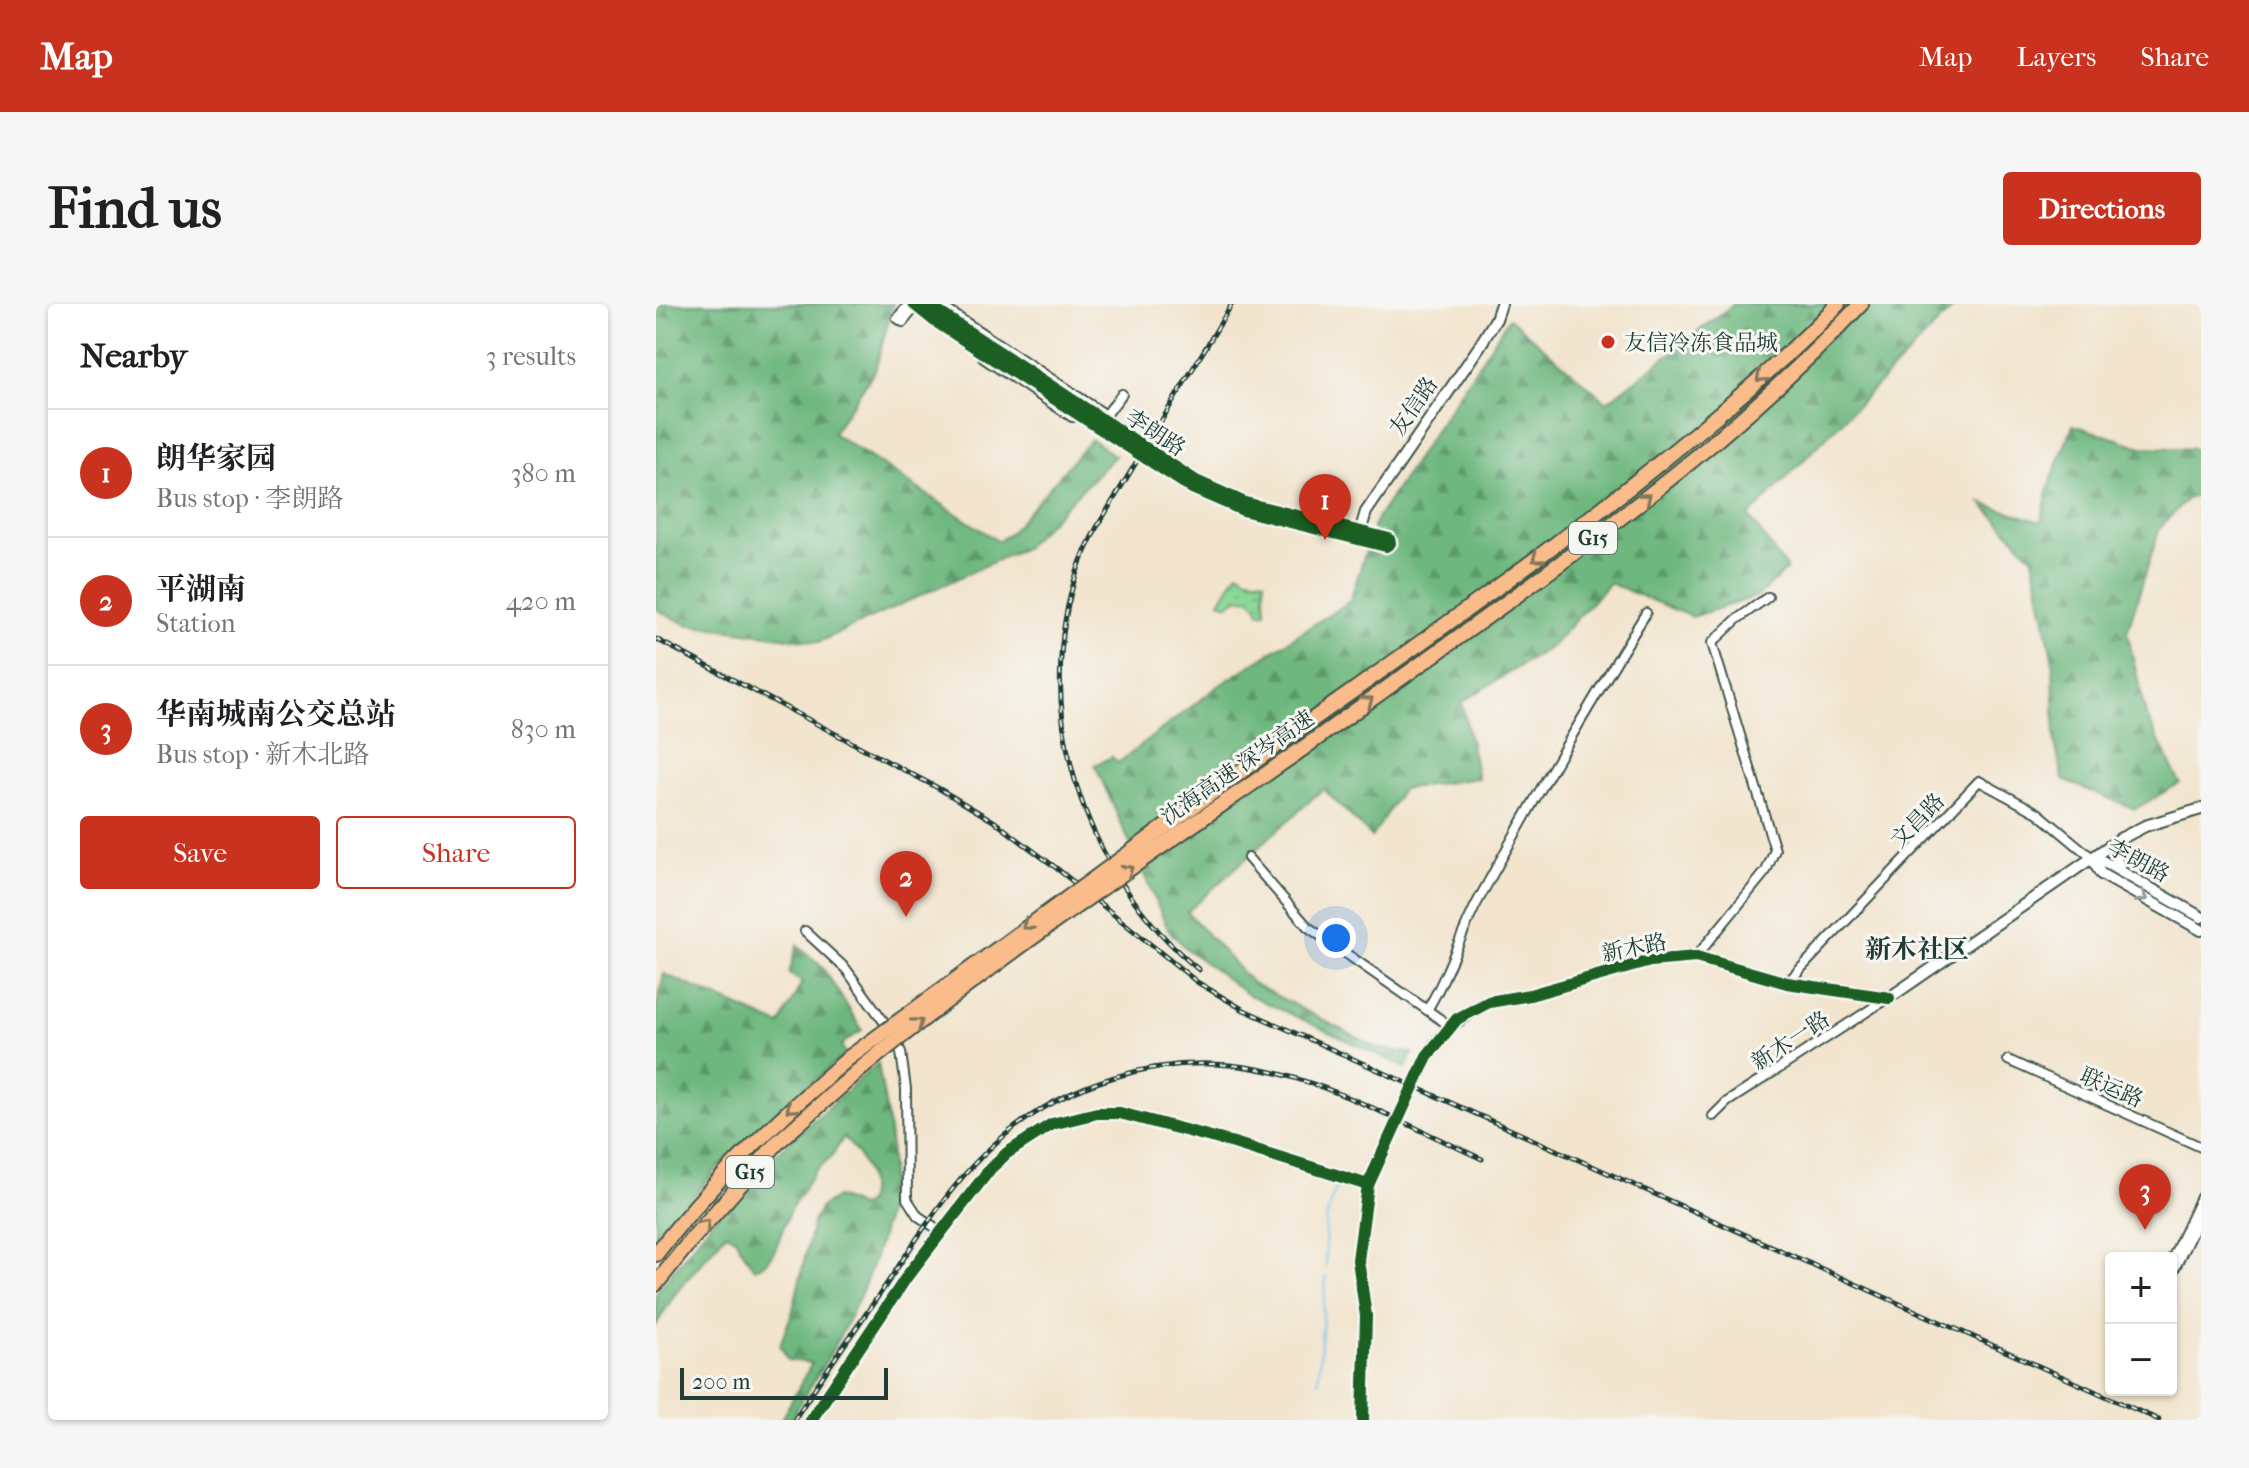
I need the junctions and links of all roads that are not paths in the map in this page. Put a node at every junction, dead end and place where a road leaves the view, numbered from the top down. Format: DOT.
graph roads {
  1 [pos="926,304"];
  2 [pos="938,304"];
  3 [pos="1498,304"];
  4 [pos="1838,304"];
  5 [pos="1861,304"];
  6 [pos="911,305"];
  7 [pos="1122,394"];
  8 [pos="1106,415"];
  9 [pos="1194,485"];
  10 [pos="1357,532"];
  11 [pos="1768,597"];
  12 [pos="1646,613"];
  13 [pos="2201,809"];
  14 [pos="2121,838"];
  15 [pos="2091,857"];
  16 [pos="1248,858"];
  17 [pos="2123,872"];
  18 [pos="2201,917"];
  19 [pos="2201,930"];
  20 [pos="805,931"];
  21 [pos="1696,957"];
  22 [pos="1787,983"];
  23 [pos="1889,998"];
  24 [pos="1427,1010"];
  25 [pos="1450,1026"];
  26 [pos="2008,1060"];
  27 [pos="1419,1073"];
  28 [pos="1713,1116"];
  29 [pos="1395,1125"];
  30 [pos="2201,1147"];
  31 [pos="1368,1185"];
  32 [pos="2201,1197"];
  33 [pos="2201,1213"];
  34 [pos="942,1232"];
  35 [pos="2175,1252"];
  36 [pos="656,1254"];
  37 [pos="2177,1263"];
  38 [pos="656,1284"];
  39 [pos="811,1420"];
  40 [pos="1363,1420"];
  1 -- 9 [label="street, 李朗路, bridge"];
  2 -- 8 [label="street"];
  3 -- 10 [label="street, 友信路"];
  4 -- 36 [label="highway, 沈海高速 深岑高速 / G15, one-way, bridge"];
  38 -- 5 [label="highway, 沈海高速 深岑高速 / G15, one-way, bridge"];
  6 -- 8 [label="street"];
  6 -- 9 [label="street, 李朗路, bridge"];
  7 -- 8 [label="street"];
  9 -- 10 [label="street, 李朗路"];
  9 -- 10 [label="street, 李朗路"];
  11 -- 21 [label="street"];
  12 -- 24 [label="street"];
  13 -- 14 [label="street"];
  14 -- 15 [label="street"];
  14 -- 17 [label="street"];
  15 -- 17 [label="street, 李朗路"];
  15 -- 19 [label="street, 李朗路, one-way"];
  15 -- 22 [label="street, 文昌路"];
  15 -- 23 [label="street"];
  16 -- 24 [label="street"];
  17 -- 18 [label="street, 李朗路"];
  20 -- 34 [label="street"];
  21 -- 22 [label="street, 新木路"];
  21 -- 25 [label="street, 新木路"];
  22 -- 23 [label="street, 新木路"];
  23 -- 28 [label="street, 新木一路"];
  24 -- 25 [label="street"];
  25 -- 27 [label="street, 新木路"];
  26 -- 30 [label="street, 联运路"];
  29 -- 31 [label="street"];
  31 -- 34 [label="street"];
  31 -- 40 [label="street"];
  32 -- 35 [label="street"];
  33 -- 37 [label="street"];
  34 -- 39 [label="street"];
}
